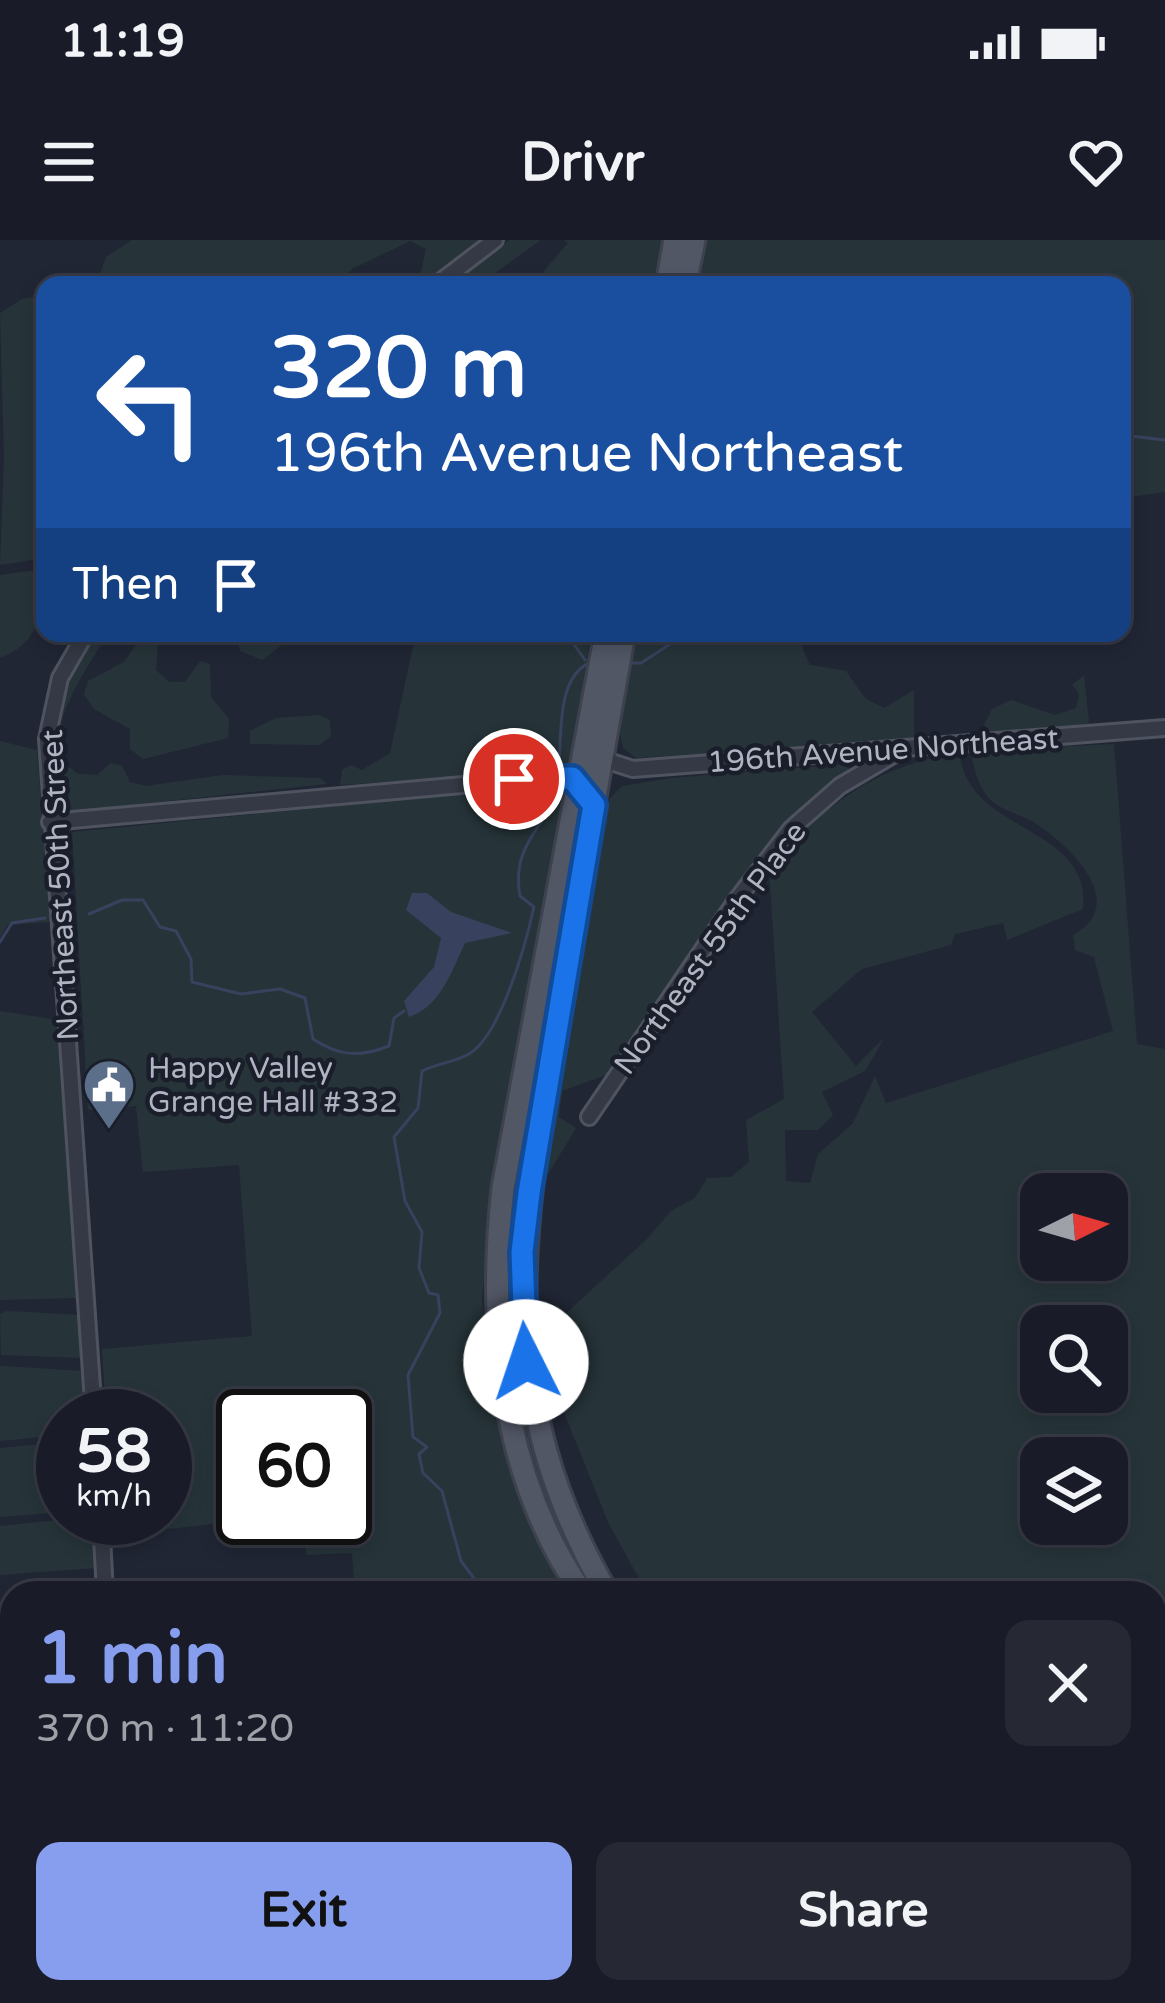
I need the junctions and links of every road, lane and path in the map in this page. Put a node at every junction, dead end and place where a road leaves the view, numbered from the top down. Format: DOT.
graph roads {
  1 [pos="495,240"];
  2 [pos="675,240"];
  3 [pos="694,240"];
  4 [pos="448,276"];
  5 [pos="669,276"];
  6 [pos="688,276"];
  7 [pos="80,642"];
  8 [pos="613,643"];
  9 [pos="605,689"];
  10 [pos="1165,728"];
  11 [pos="589,733"];
  12 [pos="902,749"];
  13 [pos="602,759"];
  14 [pos="564,779"];
  15 [pos="594,805"];
  16 [pos="50,822"];
  17 [pos="589,1118"];
  18 [pos="92,1389"];
  19 [pos="102,1545"];
  20 [pos="104,1581"];
  21 [pos="576,1581"];
  22 [pos="601,1581"];
  1 -- 4 [label="street"];
  2 -- 5 [label="main road"];
  3 -- 6 [label="main road"];
  7 -- 16 [label="street, Northeast 50th Street"];
  8 -- 9 [label="main road"];
  9 -- 11 [label="main road"];
  9 -- 13 [label="main road"];
  10 -- 12 [label="street, 196th Avenue Northeast"];
  11 -- 13 [label="main road"];
  11 -- 14 [label="main road"];
  12 -- 13 [label="street, 196th Avenue Northeast"];
  12 -- 17 [label="street, Northeast 55th Place"];
  13 -- 15 [label="main road"];
  14 -- 15 [label="main road"];
  14 -- 16 [label="street"];
  14 -- 21 [label="main road"];
  15 -- 22 [label="main road"];
  16 -- 18 [label="street, Northeast 50th Street"];
  19 -- 20 [label="street"];
}
